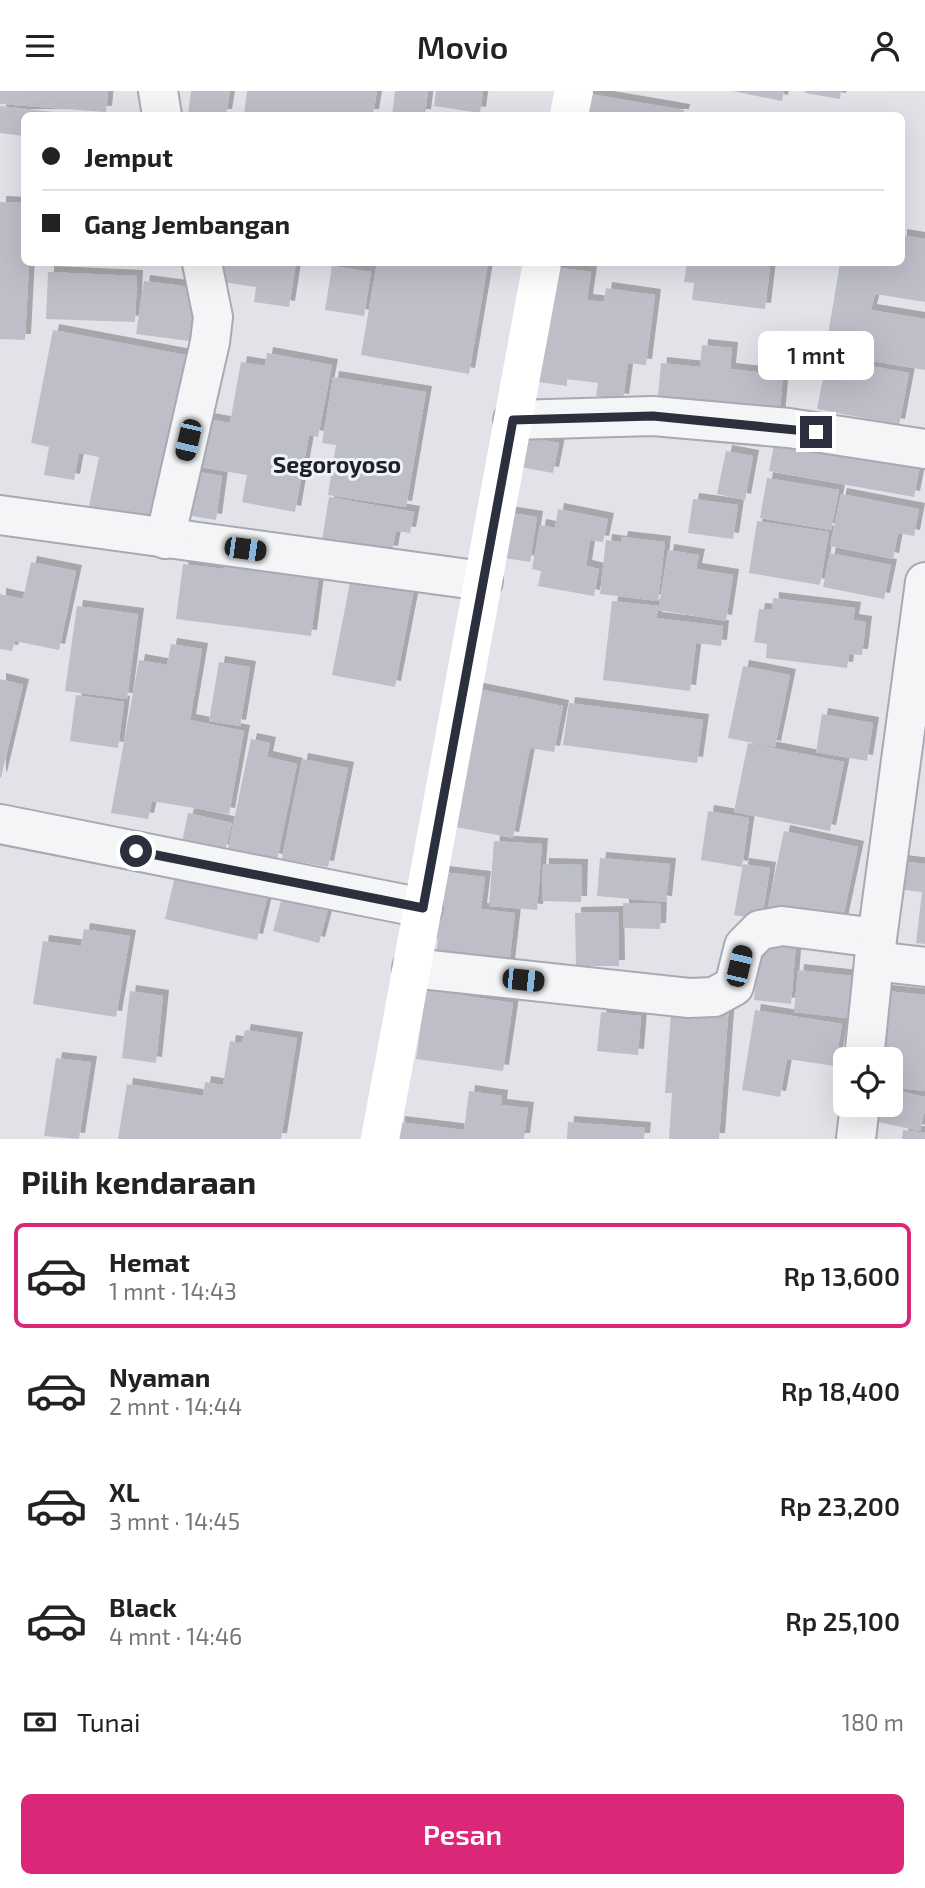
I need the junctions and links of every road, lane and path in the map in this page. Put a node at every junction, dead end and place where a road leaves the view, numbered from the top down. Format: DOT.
graph roads {
  1 [pos="158,91"];
  2 [pos="574,91"];
  3 [pos="162,112"];
  4 [pos="570,112"];
  5 [pos="203,266"];
  6 [pos="541,266"];
  7 [pos="513,420"];
  8 [pos="925,449"];
  9 [pos="0,516"];
  10 [pos="165,539"];
  11 [pos="483,582"];
  12 [pos="925,582"];
  13 [pos="0,824"];
  14 [pos="423,908"];
  15 [pos="875,950"];
  16 [pos="925,967"];
  17 [pos="412,968"];
  18 [pos="865,1047"];
  19 [pos="858,1117"];
  20 [pos="380,1139"];
  21 [pos="856,1139"];
  1 -- 3 [label="street"];
  2 -- 4 [label="main road"];
  5 -- 10 [label="street"];
  6 -- 7 [label="main road"];
  7 -- 8 [label="street"];
  7 -- 11 [label="main road"];
  9 -- 10 [label="street"];
  10 -- 11 [label="street"];
  11 -- 14 [label="main road"];
  12 -- 15 [label="street"];
  13 -- 14 [label="street"];
  14 -- 17 [label="main road"];
  15 -- 16 [label="street"];
  15 -- 17 [label="street"];
  15 -- 18 [label="street"];
  17 -- 20 [label="main road"];
  19 -- 21 [label="street"];
}
